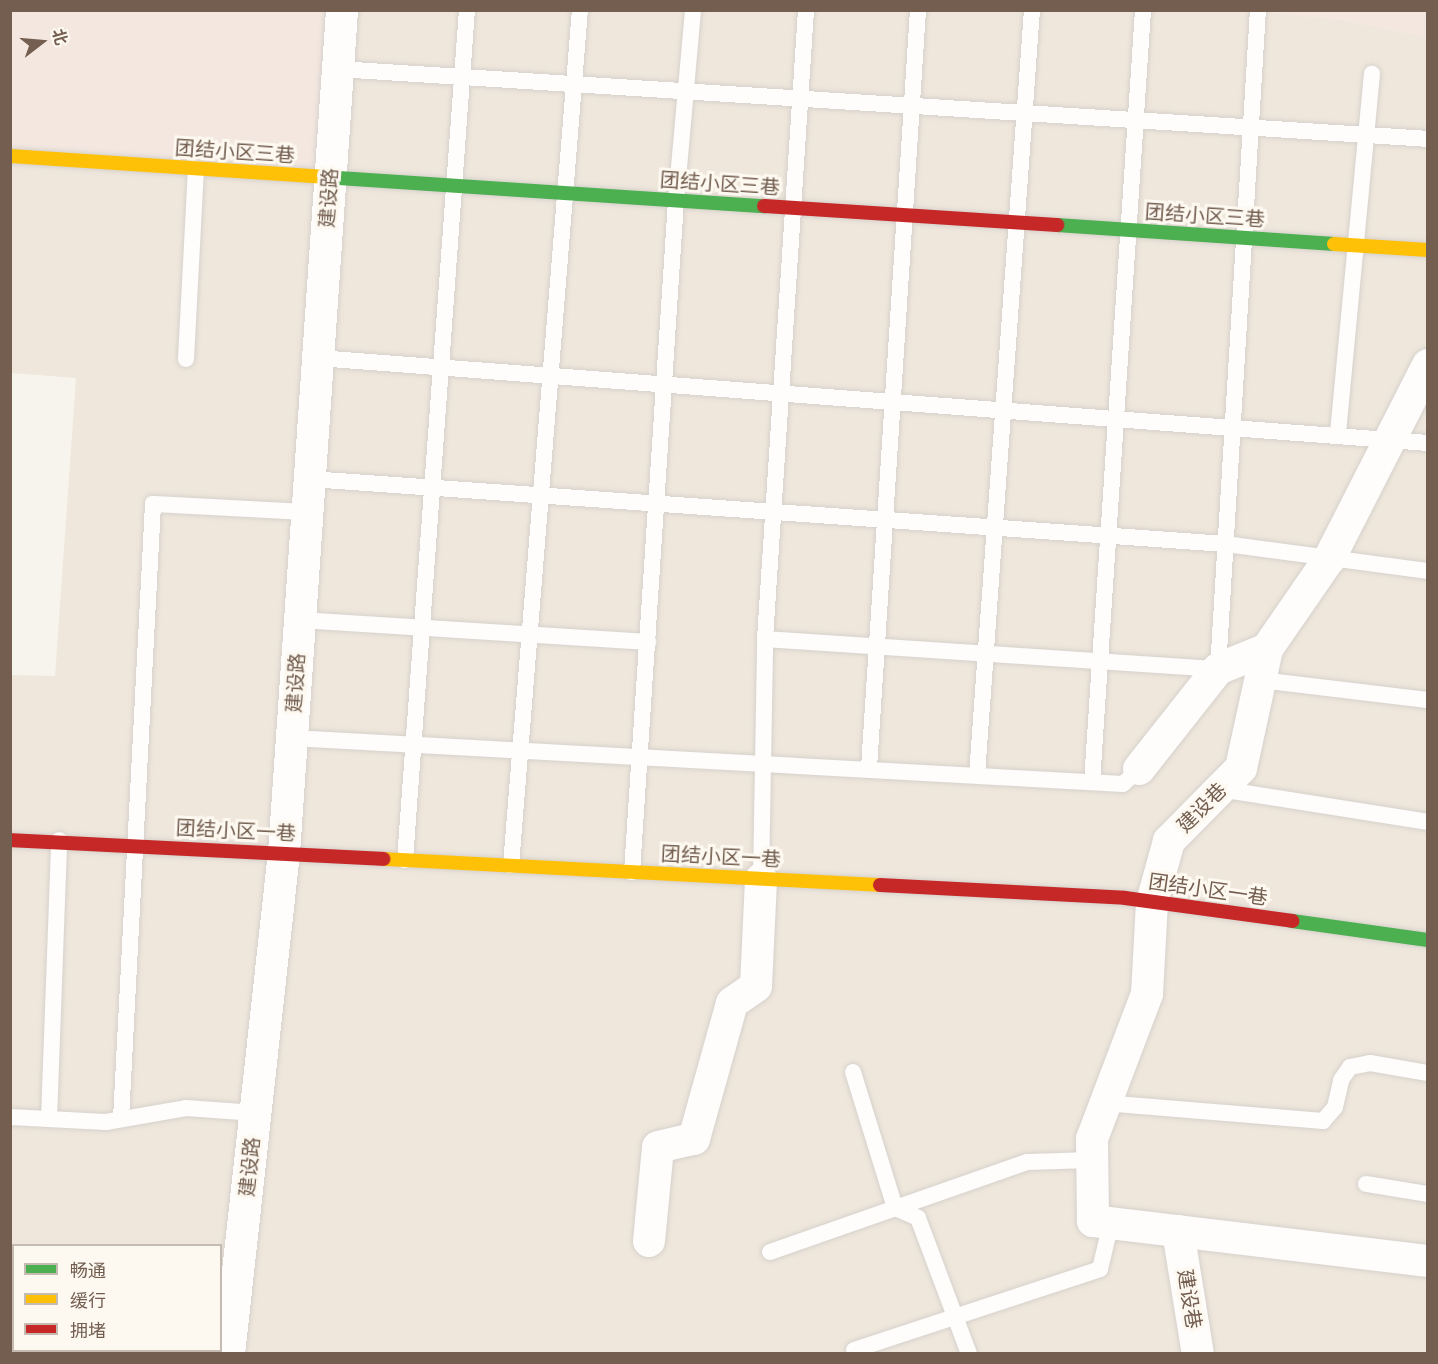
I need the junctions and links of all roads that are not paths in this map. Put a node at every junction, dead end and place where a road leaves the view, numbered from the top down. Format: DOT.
graph roads {
  1 [pos="342,10"];
  2 [pos="467,10"];
  3 [pos="580,10"];
  4 [pos="693,10"];
  5 [pos="806,10"];
  6 [pos="918,10"];
  7 [pos="1032,10"];
  8 [pos="1143,10"];
  9 [pos="1258,10"];
  10 [pos="338,69"];
  11 [pos="1372,74"];
  12 [pos="462,77"];
  13 [pos="574,85"];
  14 [pos="687,92"];
  15 [pos="800,99"];
  16 [pos="911,106"];
  17 [pos="1024,113"];
  18 [pos="1136,120"];
  19 [pos="1250,128"];
  20 [pos="1366,135"];
  21 [pos="1428,139"];
  22 [pos="10,156"];
  23 [pos="196,169"];
  24 [pos="331,178"];
  25 [pos="454,186"];
  26 [pos="566,194"];
  27 [pos="676,201"];
  28 [pos="793,208"];
  29 [pos="904,216"];
  30 [pos="1015,223"];
  31 [pos="1128,230"];
  32 [pos="1244,238"];
  33 [pos="1356,245"];
  34 [pos="1428,250"];
  35 [pos="318,358"];
  36 [pos="186,359"];
  37 [pos="1428,365"];
  38 [pos="441,368"];
  39 [pos="551,376"];
  40 [pos="664,383"];
  41 [pos="781,392"];
  42 [pos="892,400"];
  43 [pos="1002,408"];
  44 [pos="1116,417"];
  45 [pos="1232,425"];
  46 [pos="1338,433"];
  47 [pos="1391,437"];
  48 [pos="1428,443"];
  49 [pos="310,479"];
  50 [pos="432,489"];
  51 [pos="541,498"];
  52 [pos="656,506"];
  53 [pos="308,512"];
  54 [pos="774,514"];
  55 [pos="885,521"];
  56 [pos="994,528"];
  57 [pos="1108,536"];
  58 [pos="1225,544"];
  59 [pos="1329,559"];
  60 [pos="1428,571"];
  61 [pos="300,620"];
  62 [pos="422,628"];
  63 [pos="529,635"];
  64 [pos="765,639"];
  65 [pos="648,642"];
  66 [pos="877,646"];
  67 [pos="1267,649"];
  68 [pos="986,654"];
  69 [pos="1100,662"];
  70 [pos="1218,669"];
  71 [pos="1260,680"];
  72 [pos="1428,700"];
  73 [pos="292,738"];
  74 [pos="413,744"];
  75 [pos="520,750"];
  76 [pos="640,756"];
  77 [pos="763,762"];
  78 [pos="869,768"];
  79 [pos="1139,769"];
  80 [pos="977,775"];
  81 [pos="1092,782"];
  82 [pos="1220,789"];
  83 [pos="1428,822"];
  84 [pos="10,840"];
  85 [pos="59,840"];
  86 [pos="138,845"];
  87 [pos="284,853"];
  88 [pos="405,860"];
  89 [pos="511,865"];
  90 [pos="632,872"];
  91 [pos="760,879"];
  92 [pos="1152,902"];
  93 [pos="1428,940"];
  94 [pos="853,1072"];
  95 [pos="1428,1073"];
  96 [pos="1104,1103"];
  97 [pos="256,1113"];
  98 [pos="10,1117"];
  99 [pos="49,1119"];
  100 [pos="121,1119"];
  101 [pos="1092,1160"];
  102 [pos="1366,1184"];
  103 [pos="1428,1194"];
  104 [pos="895,1208"];
  105 [pos="1111,1223"];
  106 [pos="1178,1231"];
  107 [pos="649,1241"];
  108 [pos="770,1252"];
  109 [pos="1428,1262"];
  110 [pos="958,1316"];
  111 [pos="854,1350"];
  112 [pos="229,1353"];
  113 [pos="969,1353"];
  114 [pos="1198,1353"];
  1 -- 10 [label="street, 建设路"];
  2 -- 12 [label="lane"];
  3 -- 13 [label="lane"];
  4 -- 14 [label="lane"];
  5 -- 15 [label="lane"];
  6 -- 16 [label="lane"];
  7 -- 17 [label="lane"];
  8 -- 18 [label="lane"];
  9 -- 19 [label="lane"];
  10 -- 12 [label="lane"];
  10 -- 24 [label="street, 建设路"];
  11 -- 20 [label="lane"];
  12 -- 13 [label="lane"];
  12 -- 25 [label="lane"];
  13 -- 14 [label="lane"];
  13 -- 26 [label="lane"];
  14 -- 15 [label="lane"];
  14 -- 27 [label="lane"];
  15 -- 16 [label="lane"];
  15 -- 28 [label="lane"];
  16 -- 17 [label="lane"];
  16 -- 29 [label="lane"];
  17 -- 18 [label="lane"];
  17 -- 30 [label="lane"];
  18 -- 19 [label="lane"];
  18 -- 31 [label="lane"];
  19 -- 20 [label="lane"];
  19 -- 32 [label="lane"];
  20 -- 21 [label="lane"];
  20 -- 33 [label="lane"];
  22 -- 23 [label="street, 团结小区三巷"];
  23 -- 24 [label="street, 团结小区三巷"];
  23 -- 36 [label="lane"];
  24 -- 25 [label="street, 团结小区三巷"];
  24 -- 35 [label="street, 建设路"];
  25 -- 26 [label="street, 团结小区三巷"];
  25 -- 38 [label="lane"];
  26 -- 27 [label="street, 团结小区三巷"];
  26 -- 39 [label="lane"];
  27 -- 28 [label="street, 团结小区三巷"];
  27 -- 40 [label="lane"];
  28 -- 29 [label="street, 团结小区三巷"];
  28 -- 41 [label="lane"];
  29 -- 30 [label="street, 团结小区三巷"];
  29 -- 42 [label="lane"];
  30 -- 31 [label="street, 团结小区三巷"];
  30 -- 43 [label="lane"];
  31 -- 32 [label="street, 团结小区三巷"];
  31 -- 44 [label="lane"];
  32 -- 33 [label="street, 团结小区三巷"];
  32 -- 45 [label="lane"];
  33 -- 34 [label="street, 团结小区三巷"];
  33 -- 46 [label="lane"];
  35 -- 38 [label="lane"];
  35 -- 49 [label="street, 建设路"];
  37 -- 47 [label="street, 建设巷"];
  38 -- 39 [label="lane"];
  38 -- 50 [label="lane"];
  39 -- 40 [label="lane"];
  39 -- 51 [label="lane"];
  40 -- 41 [label="lane"];
  40 -- 52 [label="lane"];
  41 -- 42 [label="lane"];
  41 -- 54 [label="lane"];
  42 -- 43 [label="lane"];
  42 -- 55 [label="lane"];
  43 -- 44 [label="lane"];
  43 -- 56 [label="lane"];
  44 -- 45 [label="lane"];
  44 -- 57 [label="lane"];
  45 -- 46 [label="lane"];
  45 -- 58 [label="lane"];
  46 -- 47 [label="lane"];
  47 -- 48 [label="lane"];
  47 -- 59 [label="street, 建设巷"];
  49 -- 50 [label="lane"];
  49 -- 53 [label="street, 建设路"];
  50 -- 51 [label="lane"];
  50 -- 62 [label="lane"];
  51 -- 52 [label="lane"];
  51 -- 63 [label="lane"];
  52 -- 54 [label="lane"];
  52 -- 65 [label="lane"];
  53 -- 61 [label="street, 建设路"];
  53 -- 86 [label="lane"];
  54 -- 55 [label="lane"];
  54 -- 64 [label="lane"];
  55 -- 56 [label="lane"];
  55 -- 66 [label="lane"];
  56 -- 57 [label="lane"];
  56 -- 68 [label="lane"];
  57 -- 58 [label="lane"];
  57 -- 69 [label="lane"];
  58 -- 59 [label="lane"];
  58 -- 70 [label="lane"];
  59 -- 60 [label="lane"];
  59 -- 67 [label="street, 建设巷"];
  61 -- 62 [label="lane"];
  61 -- 73 [label="street, 建设路"];
  62 -- 63 [label="lane"];
  62 -- 74 [label="lane"];
  63 -- 65 [label="lane"];
  63 -- 75 [label="lane"];
  64 -- 66 [label="lane"];
  64 -- 77 [label="lane"];
  65 -- 76 [label="lane"];
  66 -- 68 [label="lane"];
  66 -- 78 [label="lane"];
  67 -- 70 [label="street"];
  67 -- 71 [label="street, 建设巷"];
  68 -- 69 [label="lane"];
  68 -- 80 [label="lane"];
  69 -- 70 [label="lane"];
  69 -- 81 [label="lane"];
  70 -- 79 [label="street"];
  71 -- 72 [label="lane"];
  71 -- 82 [label="street, 建设巷"];
  73 -- 74 [label="lane"];
  73 -- 87 [label="street, 建设路"];
  74 -- 75 [label="lane"];
  74 -- 88 [label="lane"];
  75 -- 76 [label="lane"];
  75 -- 89 [label="lane"];
  76 -- 77 [label="lane"];
  76 -- 90 [label="lane"];
  77 -- 78 [label="lane"];
  77 -- 91 [label="lane"];
  78 -- 80 [label="lane"];
  79 -- 81 [label="lane"];
  80 -- 81 [label="lane"];
  82 -- 83 [label="lane"];
  82 -- 92 [label="street, 建设巷"];
  84 -- 85 [label="street, 团结小区一巷"];
  85 -- 86 [label="street, 团结小区一巷"];
  85 -- 99 [label="lane"];
  86 -- 87 [label="street, 团结小区一巷"];
  86 -- 100 [label="lane"];
  87 -- 88 [label="street, 团结小区一巷"];
  87 -- 97 [label="street, 建设路"];
  88 -- 89 [label="street, 团结小区一巷"];
  89 -- 90 [label="street, 团结小区一巷"];
  90 -- 91 [label="street, 团结小区一巷"];
  91 -- 92 [label="street, 团结小区一巷"];
  91 -- 107 [label="street"];
  92 -- 93 [label="street, 团结小区一巷"];
  92 -- 96 [label="street, 建设巷"];
  94 -- 104 [label="lane"];
  95 -- 96 [label="lane"];
  96 -- 101 [label="street, 建设巷"];
  97 -- 100 [label="lane"];
  97 -- 112 [label="street, 建设路"];
  98 -- 99 [label="lane"];
  99 -- 100 [label="lane"];
  101 -- 104 [label="lane"];
  101 -- 105 [label="street, 建设巷"];
  102 -- 103 [label="lane"];
  104 -- 108 [label="lane"];
  104 -- 110 [label="lane"];
  105 -- 106 [label="street"];
  105 -- 110 [label="lane"];
  106 -- 109 [label="street"];
  106 -- 114 [label="street, 建设巷"];
  110 -- 111 [label="lane"];
  110 -- 113 [label="lane"];
}
